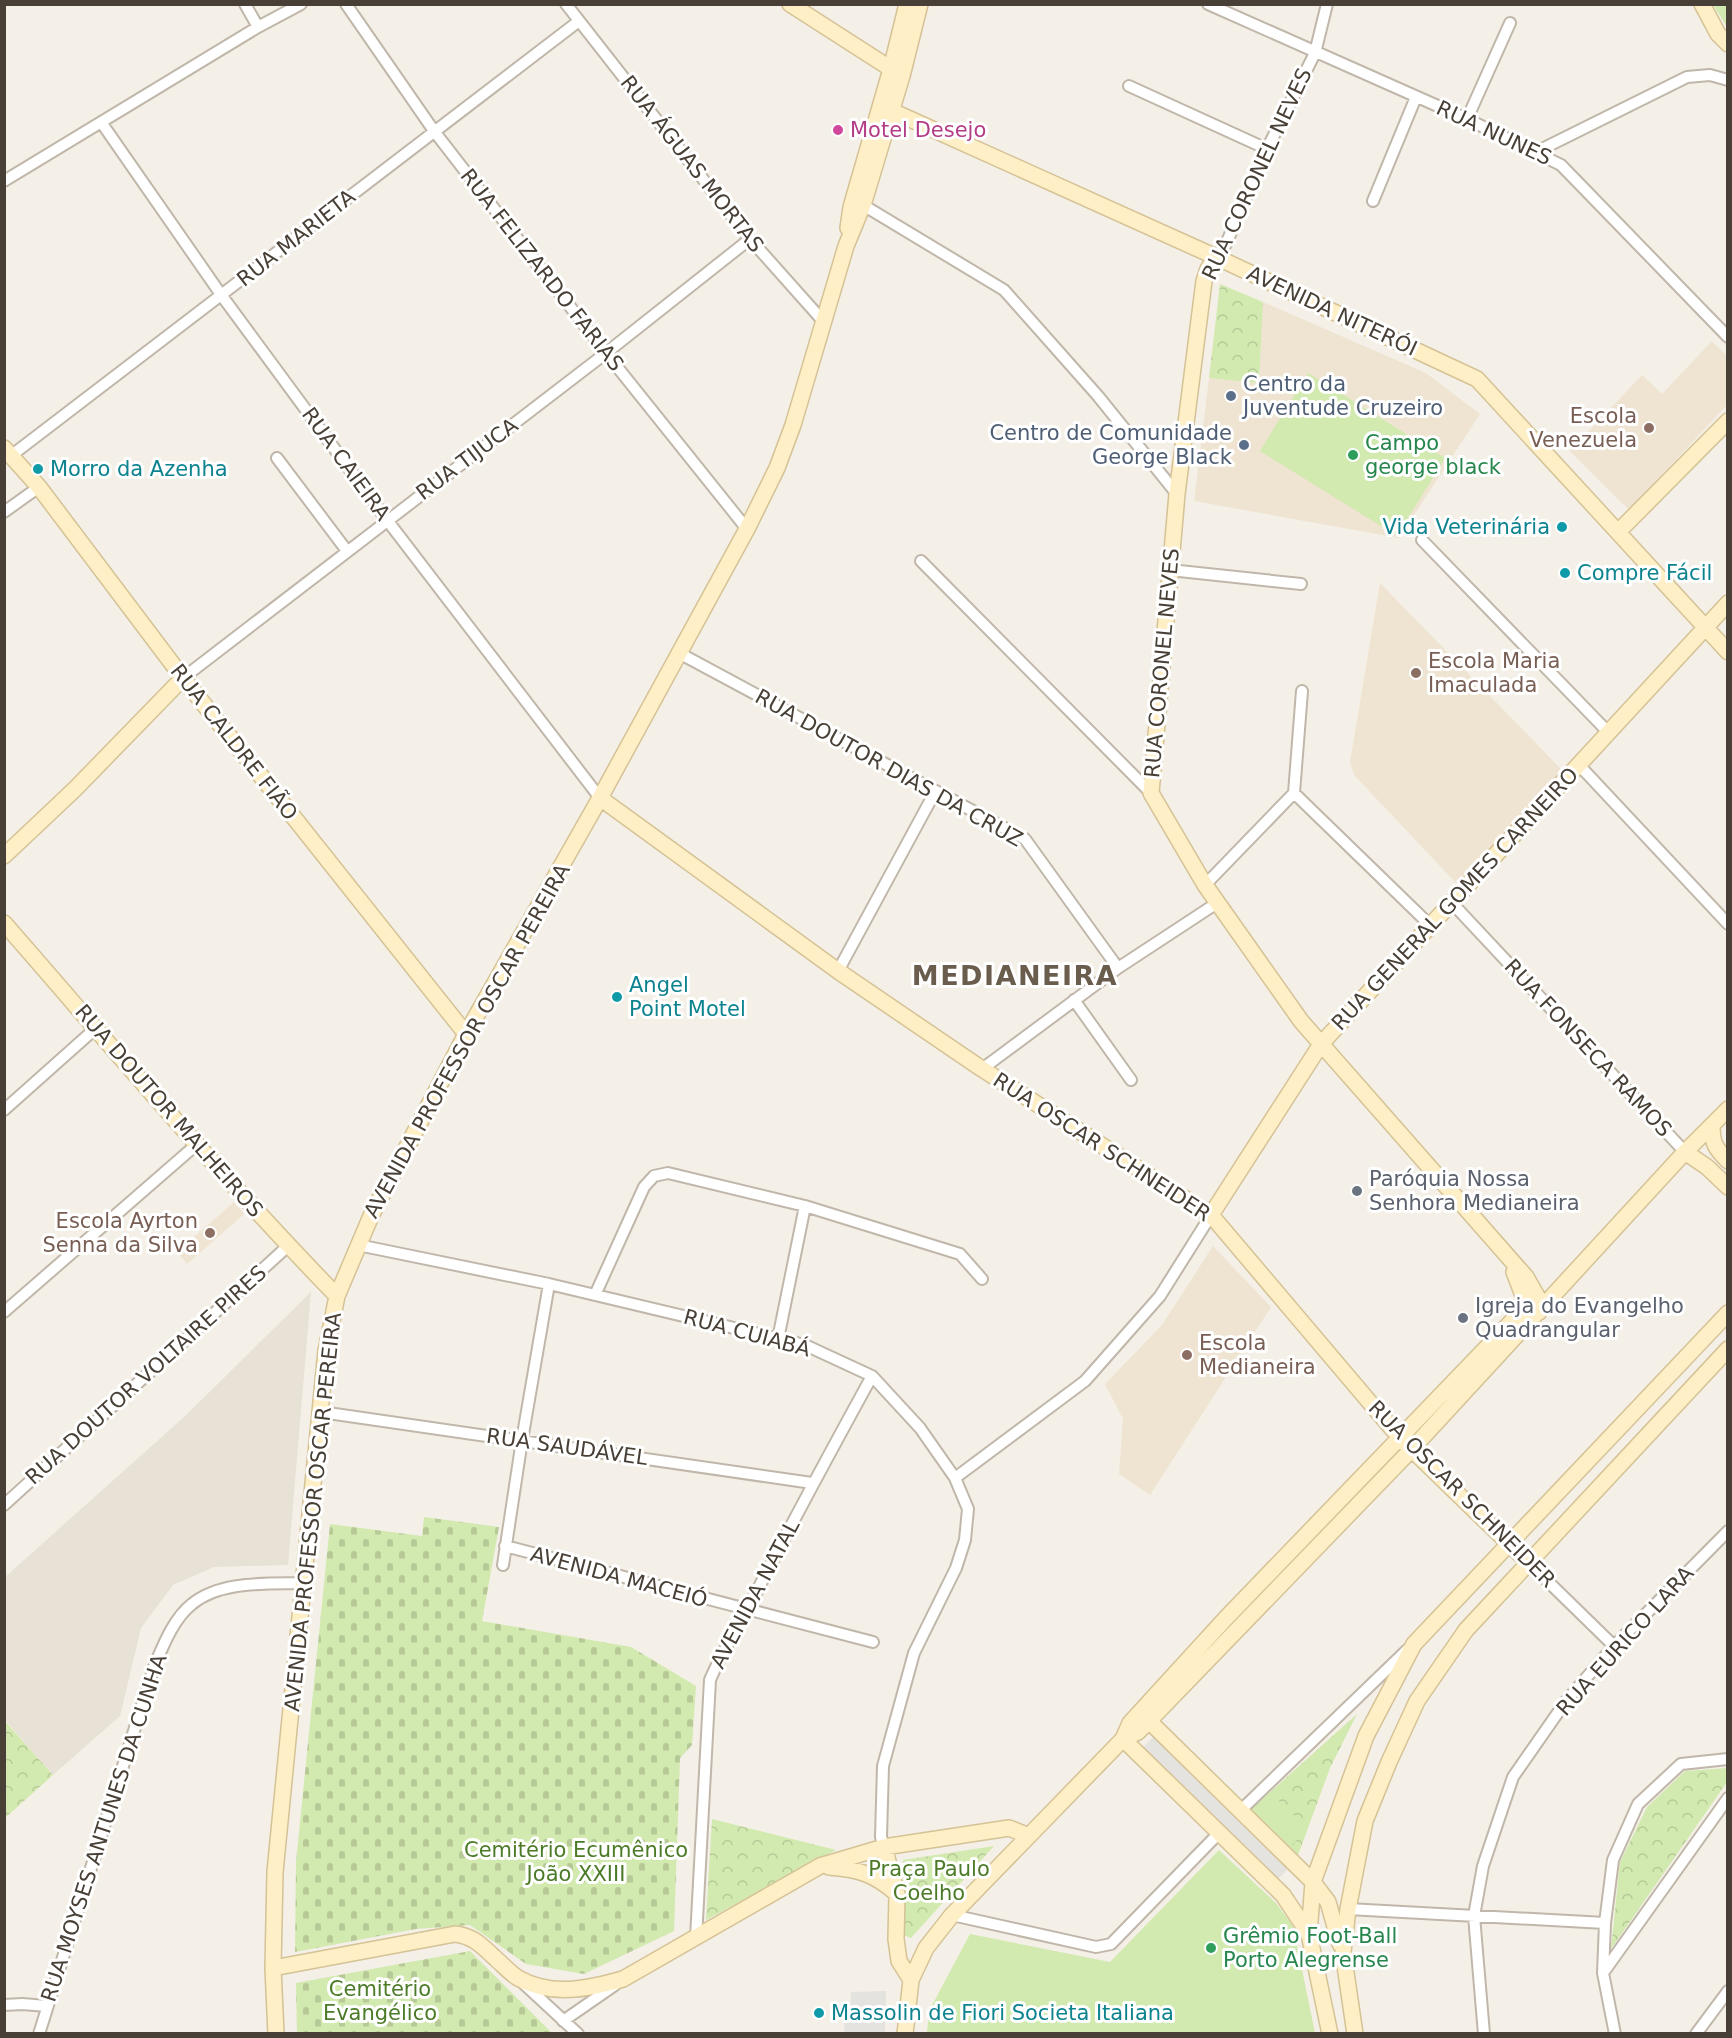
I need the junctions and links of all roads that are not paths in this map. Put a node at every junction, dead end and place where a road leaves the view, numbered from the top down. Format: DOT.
graph roads {
  1 [pos="245,4"];
  2 [pos="301,4"];
  3 [pos="346,4"];
  4 [pos="566,4"];
  5 [pos="790,4"];
  6 [pos="907,4"];
  7 [pos="920,4"];
  8 [pos="1208,4"];
  9 [pos="1328,4"];
  10 [pos="1702,4"];
  11 [pos="579,21"];
  12 [pos="1510,23"];
  13 [pos="258,27"];
  14 [pos="1728,44"];
  15 [pos="1315,53"];
  16 [pos="896,73"];
  17 [pos="1728,80"];
  18 [pos="1129,86"];
  19 [pos="1416,97"];
  20 [pos="886,108"];
  21 [pos="1467,119"];
  22 [pos="101,122"];
  23 [pos="434,130"];
  24 [pos="1267,149"];
  25 [pos="1536,152"];
  26 [pos="4,181"];
  27 [pos="1373,201"];
  28 [pos="863,206"];
  29 [pos="750,239"];
  30 [pos="846,246"];
  31 [pos="1216,257"];
  32 [pos="222,296"];
  33 [pos="823,321"];
  34 [pos="1728,337"];
  35 [pos="606,353"];
  36 [pos="1728,421"];
  37 [pos="8,451"];
  38 [pos="277,458"];
  39 [pos="39,487"];
  40 [pos="1177,494"];
  41 [pos="4,512"];
  42 [pos="387,520"];
  43 [pos="747,529"];
  44 [pos="1618,532"];
  45 [pos="1422,540"];
  46 [pos="347,551"];
  47 [pos="921,561"];
  48 [pos="1170,570"];
  49 [pos="1301,584"];
  50 [pos="1728,603"];
  51 [pos="1705,628"];
  52 [pos="1728,652"];
  53 [pos="679,653"];
  54 [pos="183,678"];
  55 [pos="1302,691"];
  56 [pos="1608,732"];
  57 [pos="1579,765"];
  58 [pos="935,792"];
  59 [pos="1294,793"];
  60 [pos="1151,794"];
  61 [pos="600,798"];
  62 [pos="4,856"];
  63 [pos="1205,885"];
  64 [pos="1217,903"];
  65 [pos="1453,904"];
  66 [pos="4,923"];
  67 [pos="1728,924"];
  68 [pos="1431,926"];
  69 [pos="1118,968"];
  70 [pos="838,971"];
  71 [pos="1074,1000"];
  72 [pos="96,1028"];
  73 [pos="466,1034"];
  74 [pos="1322,1044"];
  75 [pos="982,1070"];
  76 [pos="1131,1080"];
  77 [pos="1728,1109"];
  78 [pos="4,1110"];
  79 [pos="1712,1125"];
  80 [pos="196,1145"];
  81 [pos="1685,1152"];
  82 [pos="1728,1161"];
  83 [pos="1728,1187"];
  84 [pos="805,1206"];
  85 [pos="1211,1215"];
  86 [pos="358,1245"];
  87 [pos="288,1246"];
  88 [pos="1509,1260"];
  89 [pos="982,1279"];
  90 [pos="549,1284"];
  91 [pos="595,1295"];
  92 [pos="337,1296"];
  93 [pos="4,1311"];
  94 [pos="1539,1312"];
  95 [pos="1728,1313"];
  96 [pos="778,1339"];
  97 [pos="1728,1349"];
  98 [pos="872,1376"];
  99 [pos="321,1412"];
  100 [pos="1400,1438"];
  101 [pos="522,1440"];
  102 [pos="1411,1450"];
  103 [pos="955,1478"];
  104 [pos="813,1484"];
  105 [pos="4,1505"];
  106 [pos="1728,1531"];
  107 [pos="1508,1544"];
  108 [pos="506,1546"];
  109 [pos="1528,1562"];
  110 [pos="503,1565"];
  111 [pos="304,1583"];
  112 [pos="747,1611"];
  113 [pos="873,1642"];
  114 [pos="1414,1644"];
  115 [pos="1614,1646"];
  116 [pos="1149,1721"];
  117 [pos="1124,1739"];
  118 [pos="1728,1759"];
  119 [pos="1728,1798"];
  120 [pos="1240,1810"];
  121 [pos="1220,1832"];
  122 [pos="1029,1836"];
  123 [pos="884,1847"];
  124 [pos="820,1866"];
  125 [pos="1313,1882"];
  126 [pos="897,1894"];
  127 [pos="1348,1909"];
  128 [pos="952,1916"];
  129 [pos="1474,1916"];
  130 [pos="1605,1923"];
  131 [pos="1309,1934"];
  132 [pos="696,1938"];
  133 [pos="1343,1952"];
  134 [pos="273,1968"];
  135 [pos="1603,1973"];
  136 [pos="517,1978"];
  137 [pos="623,1979"];
  138 [pos="910,1980"];
  139 [pos="1728,1992"];
  140 [pos="4,2005"];
  141 [pos="47,2006"];
  142 [pos="563,2020"];
  143 [pos="1702,2032"];
  144 [pos="39,2034"];
  145 [pos="276,2034"];
  146 [pos="578,2034"];
  147 [pos="905,2034"];
  148 [pos="1330,2034"];
  149 [pos="1355,2034"];
  150 [pos="1484,2034"];
  151 [pos="1615,2034"];
  1 -- 13 [label="street"];
  2 -- 13 [label="street"];
  3 -- 23 [label="street, RUA FELIZARDO FARIAS"];
  4 -- 11 [label="street, RUA ÁGUAS MORTAS"];
  5 -- 16 [label="street"];
  6 -- 16 [label="street, AVENIDA PROFESSOR OSCAR PEREIRA"];
  7 -- 16 [label="street, AVENIDA PROFESSOR OSCAR PEREIRA"];
  8 -- 15 [label="street, RUA NUNES"];
  9 -- 15 [label="street, RUA CORONEL NEVES"];
  10 -- 14 [label="street"];
  11 -- 23 [label="street, RUA MARIETA"];
  11 -- 29 [label="street, RUA ÁGUAS MORTAS"];
  12 -- 21 [label="street"];
  13 -- 22 [label="street"];
  15 -- 19 [label="street, RUA NUNES"];
  15 -- 24 [label="street, RUA CORONEL NEVES"];
  16 -- 20 [label="street, AVENIDA PROFESSOR OSCAR PEREIRA"];
  17 -- 25 [label="street"];
  18 -- 24 [label="street"];
  19 -- 21 [label="street, RUA NUNES"];
  19 -- 27 [label="street"];
  20 -- 28 [label="street, AVENIDA PROFESSOR OSCAR PEREIRA"];
  20 -- 30 [label="street, AVENIDA PROFESSOR OSCAR PEREIRA"];
  20 -- 31 [label="street, AVENIDA NITERÓI"];
  21 -- 25 [label="street, RUA NUNES"];
  22 -- 26 [label="street"];
  22 -- 32 [label="street, RUA CAIEIRA"];
  23 -- 32 [label="street, RUA MARIETA"];
  23 -- 35 [label="street, RUA FELIZARDO FARIAS"];
  24 -- 31 [label="street, RUA CORONEL NEVES"];
  25 -- 34 [label="street, RUA NUNES"];
  28 -- 30 [label="street, AVENIDA PROFESSOR OSCAR PEREIRA"];
  28 -- 40 [label="street"];
  29 -- 33 [label="street, RUA ÁGUAS MORTAS"];
  29 -- 35 [label="street, RUA TIJUCA"];
  30 -- 33 [label="street, AVENIDA PROFESSOR OSCAR PEREIRA"];
  31 -- 40 [label="street, RUA CORONEL NEVES"];
  31 -- 44 [label="street, AVENIDA NITERÓI"];
  32 -- 37 [label="street, RUA MARIETA"];
  32 -- 42 [label="street, RUA CAIEIRA"];
  33 -- 43 [label="street, AVENIDA PROFESSOR OSCAR PEREIRA"];
  35 -- 42 [label="street, RUA TIJUCA"];
  35 -- 43 [label="street, RUA FELIZARDO FARIAS"];
  36 -- 44 [label="street"];
  37 -- 39 [label="street, RUA CALDRE FIÃO"];
  38 -- 46 [label="street"];
  39 -- 41 [label="street"];
  39 -- 54 [label="street, RUA CALDRE FIÃO"];
  40 -- 48 [label="street, RUA CORONEL NEVES"];
  42 -- 46 [label="street, RUA TIJUCA"];
  42 -- 61 [label="street, RUA CAIEIRA"];
  43 -- 53 [label="street, AVENIDA PROFESSOR OSCAR PEREIRA"];
  44 -- 51 [label="street, AVENIDA NITERÓI"];
  45 -- 56 [label="street"];
  46 -- 54 [label="street, RUA TIJUCA"];
  47 -- 60 [label="street"];
  48 -- 49 [label="street"];
  48 -- 60 [label="street, RUA CORONEL NEVES"];
  50 -- 51 [label="street, RUA GENERAL GOMES CARNEIRO"];
  51 -- 52 [label="street, AVENIDA NITERÓI"];
  51 -- 56 [label="street, RUA GENERAL GOMES CARNEIRO"];
  53 -- 58 [label="street, RUA DOUTOR DIAS DA CRUZ"];
  53 -- 61 [label="street, AVENIDA PROFESSOR OSCAR PEREIRA"];
  54 -- 62 [label="street"];
  54 -- 73 [label="street, RUA CALDRE FIÃO"];
  55 -- 59 [label="street"];
  56 -- 57 [label="street, RUA GENERAL GOMES CARNEIRO"];
  57 -- 65 [label="street, RUA GENERAL GOMES CARNEIRO"];
  57 -- 67 [label="street"];
  58 -- 69 [label="street, RUA DOUTOR DIAS DA CRUZ"];
  58 -- 70 [label="street"];
  59 -- 63 [label="street"];
  59 -- 68 [label="street"];
  60 -- 63 [label="street, RUA CORONEL NEVES"];
  61 -- 70 [label="street, RUA OSCAR SCHNEIDER"];
  61 -- 73 [label="street, AVENIDA PROFESSOR OSCAR PEREIRA"];
  63 -- 64 [label="street, RUA CORONEL NEVES"];
  64 -- 69 [label="street"];
  64 -- 74 [label="street, RUA CORONEL NEVES"];
  65 -- 68 [label="street, RUA GENERAL GOMES CARNEIRO"];
  65 -- 81 [label="street, RUA FONSECA RAMOS"];
  66 -- 72 [label="street, RUA DOUTOR MALHEIROS"];
  68 -- 74 [label="street, RUA GENERAL GOMES CARNEIRO"];
  69 -- 71 [label="street"];
  70 -- 75 [label="street, RUA OSCAR SCHNEIDER"];
  71 -- 75 [label="street"];
  71 -- 76 [label="street"];
  72 -- 78 [label="street"];
  72 -- 80 [label="street, RUA DOUTOR MALHEIROS"];
  73 -- 86 [label="street, AVENIDA PROFESSOR OSCAR PEREIRA"];
  74 -- 85 [label="street, RUA GENERAL GOMES CARNEIRO"];
  74 -- 88 [label="street, RUA CORONEL NEVES"];
  75 -- 85 [label="street, RUA OSCAR SCHNEIDER"];
  77 -- 79 [label="street"];
  79 -- 81 [label="street"];
  79 -- 82 [label="street"];
  80 -- 87 [label="street, RUA DOUTOR MALHEIROS"];
  80 -- 93 [label="street"];
  81 -- 83 [label="street, RUA FONSECA RAMOS"];
  81 -- 94 [label="street"];
  84 -- 89 [label="street"];
  84 -- 91 [label="street"];
  84 -- 96 [label="street"];
  85 -- 100 [label="street, RUA OSCAR SCHNEIDER"];
  85 -- 103 [label="street"];
  86 -- 90 [label="street, RUA CUIABÁ"];
  86 -- 92 [label="street, AVENIDA PROFESSOR OSCAR PEREIRA"];
  87 -- 92 [label="street, RUA DOUTOR MALHEIROS"];
  87 -- 105 [label="street, RUA DOUTOR VOLTAIRE PIRES"];
  88 -- 94 [label="street, RUA CORONEL NEVES"];
  88 -- 100 [label="street"];
  90 -- 91 [label="street, RUA CUIABÁ"];
  90 -- 101 [label="street"];
  91 -- 96 [label="street, RUA CUIABÁ"];
  92 -- 99 [label="street, AVENIDA PROFESSOR OSCAR PEREIRA"];
  94 -- 102 [label="street"];
  95 -- 107 [label="street"];
  96 -- 98 [label="street, RUA CUIABÁ"];
  97 -- 109 [label="street"];
  98 -- 103 [label="street, RUA CUIABÁ"];
  98 -- 104 [label="street, AVENIDA NATAL"];
  99 -- 101 [label="street, RUA SAUDÁVEL"];
  99 -- 111 [label="street, AVENIDA PROFESSOR OSCAR PEREIRA"];
  100 -- 102 [label="street, RUA OSCAR SCHNEIDER"];
  100 -- 117 [label="street"];
  101 -- 104 [label="street, RUA SAUDÁVEL"];
  101 -- 108 [label="street"];
  102 -- 107 [label="street, RUA OSCAR SCHNEIDER"];
  102 -- 116 [label="street"];
  103 -- 123 [label="street, RUA CUIABÁ"];
  104 -- 112 [label="street, AVENIDA NATAL"];
  106 -- 115 [label="street, RUA EURICO LARA"];
  107 -- 109 [label="street, RUA OSCAR SCHNEIDER"];
  107 -- 114 [label="street"];
  108 -- 110 [label="street"];
  108 -- 112 [label="street, AVENIDA MACEIÓ"];
  109 -- 115 [label="street, RUA OSCAR SCHNEIDER"];
  109 -- 127 [label="street"];
  111 -- 134 [label="street, AVENIDA PROFESSOR OSCAR PEREIRA"];
  111 -- 141 [label="street, RUA MOYSES ANTUNES DA CUNHA"];
  112 -- 113 [label="street, AVENIDA MACEIÓ"];
  112 -- 132 [label="street, AVENIDA NATAL"];
  114 -- 120 [label="street"];
  114 -- 125 [label="street"];
  115 -- 129 [label="street, RUA EURICO LARA"];
  116 -- 117 [label="street"];
  116 -- 120 [label="street"];
  117 -- 121 [label="street"];
  117 -- 122 [label="street"];
  118 -- 130 [label="street"];
  119 -- 135 [label="street"];
  120 -- 125 [label="street"];
  121 -- 128 [label="street"];
  121 -- 131 [label="street"];
  122 -- 123 [label="street"];
  122 -- 128 [label="street"];
  123 -- 124 [label="street"];
  123 -- 126 [label="street"];
  124 -- 126 [label="street"];
  124 -- 132 [label="street"];
  125 -- 131 [label="street"];
  125 -- 133 [label="street"];
  126 -- 138 [label="street"];
  127 -- 129 [label="street"];
  127 -- 133 [label="street"];
  128 -- 138 [label="street"];
  129 -- 130 [label="street"];
  129 -- 150 [label="street, RUA EURICO LARA"];
  130 -- 135 [label="street"];
  131 -- 148 [label="street"];
  132 -- 137 [label="street"];
  133 -- 149 [label="street"];
  134 -- 136 [label="street"];
  134 -- 145 [label="street, AVENIDA PROFESSOR OSCAR PEREIRA"];
  135 -- 151 [label="street"];
  136 -- 137 [label="street"];
  136 -- 142 [label="street"];
  137 -- 142 [label="street"];
  138 -- 147 [label="street"];
  139 -- 143 [label="street"];
  140 -- 141 [label="street"];
  141 -- 144 [label="street, RUA MOYSES ANTUNES DA CUNHA"];
  142 -- 146 [label="street"];
}
